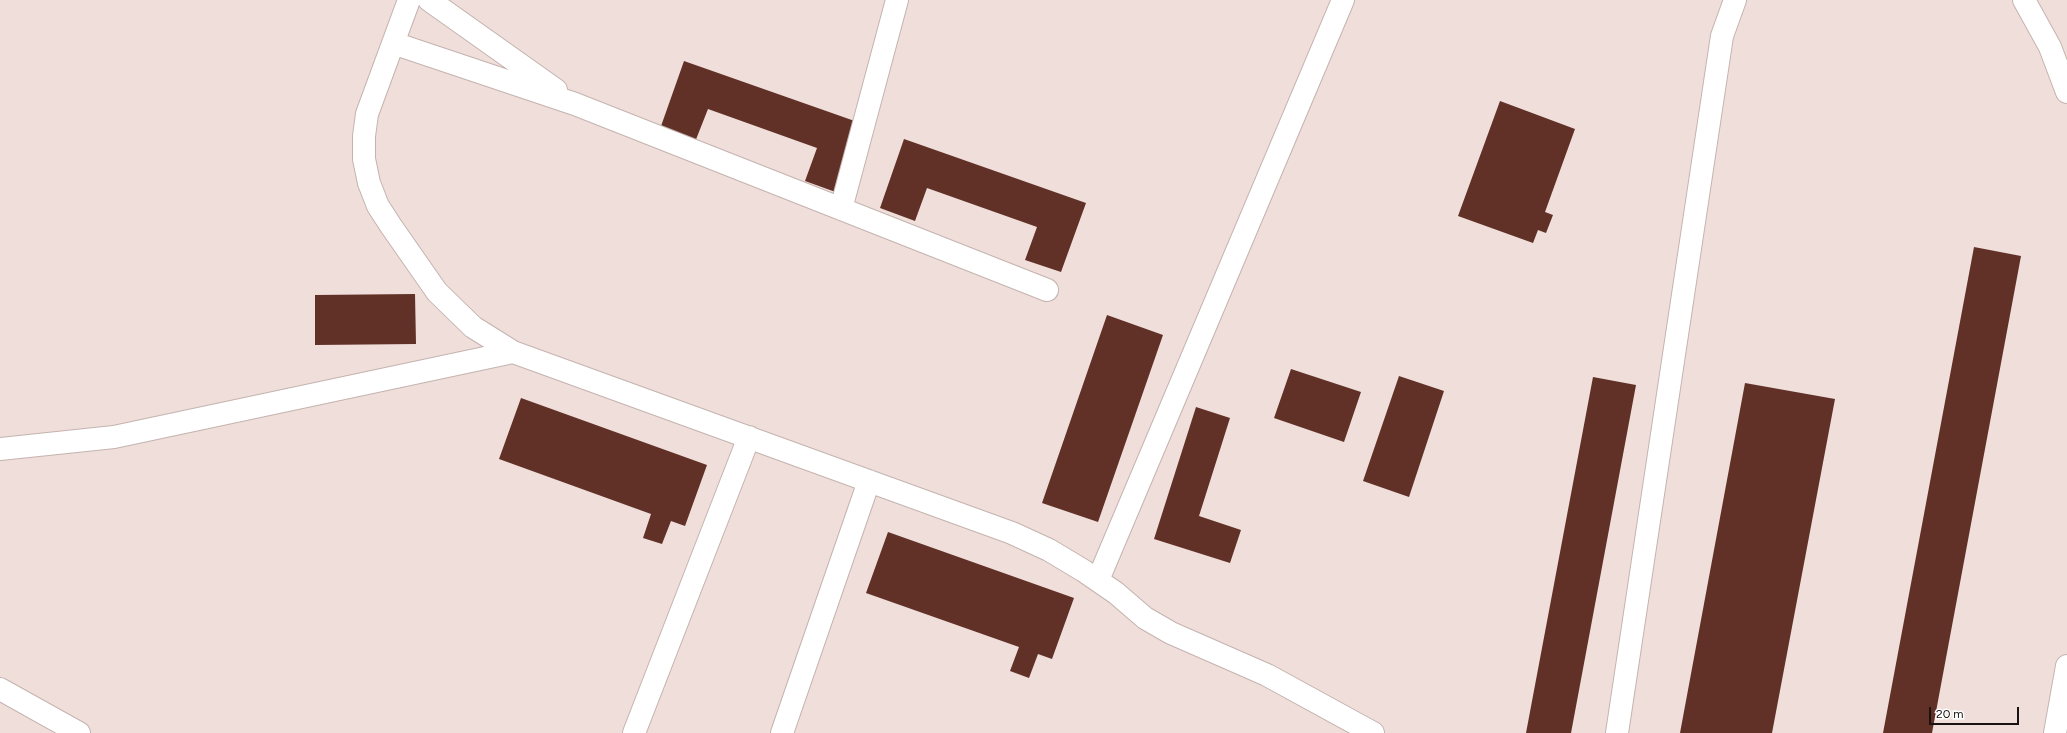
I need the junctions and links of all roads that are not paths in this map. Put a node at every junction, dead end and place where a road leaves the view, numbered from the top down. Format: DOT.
graph roads {
  1 [pos="409,0"];
  2 [pos="429,0"];
  3 [pos="897,0"];
  4 [pos="1343,0"];
  5 [pos="1735,0"];
  6 [pos="2024,0"];
  7 [pos="393,43"];
  8 [pos="2067,92"];
  9 [pos="575,104"];
  10 [pos="842,209"];
  11 [pos="1047,290"];
  12 [pos="513,352"];
  13 [pos="749,437"];
  14 [pos="0,449"];
  15 [pos="870,481"];
  16 [pos="1098,580"];
  17 [pos="2067,666"];
  18 [pos="0,689"];
  19 [pos="79,733"];
  20 [pos="634,733"];
  21 [pos="782,733"];
  22 [pos="1373,733"];
  23 [pos="1617,733"];
  24 [pos="2055,733"];
  1 -- 7 [label="street"];
  2 -- 9 [label="street"];
  3 -- 10 [label="street"];
  4 -- 16 [label="street"];
  5 -- 23 [label="street"];
  6 -- 8 [label="street"];
  7 -- 9 [label="street"];
  7 -- 12 [label="street"];
  9 -- 10 [label="street"];
  10 -- 11 [label="street"];
  12 -- 13 [label="street"];
  12 -- 14 [label="street"];
  13 -- 15 [label="street"];
  13 -- 20 [label="street"];
  15 -- 16 [label="street"];
  15 -- 21 [label="street"];
  16 -- 22 [label="street"];
  17 -- 24 [label="street"];
  18 -- 19 [label="street"];
}
